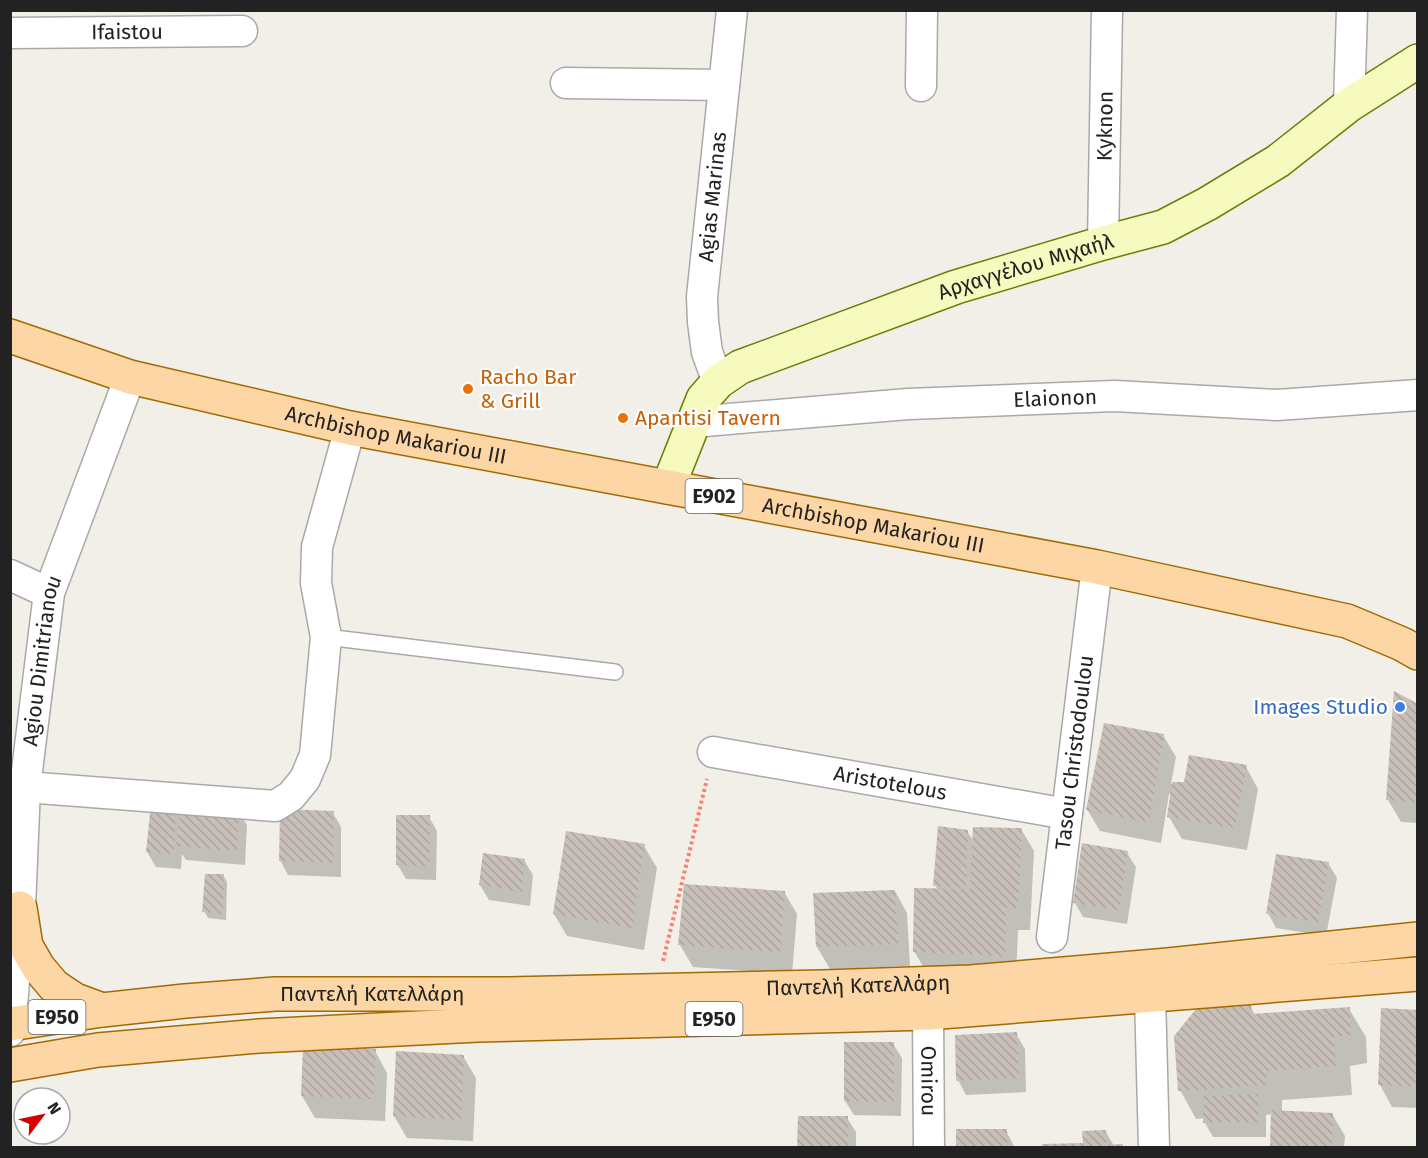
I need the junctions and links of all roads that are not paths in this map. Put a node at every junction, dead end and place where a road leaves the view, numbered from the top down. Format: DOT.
graph roads {
  1 [pos="732,10"];
  2 [pos="922,10"];
  3 [pos="1107,10"];
  4 [pos="1352,10"];
  5 [pos="242,31"];
  6 [pos="10,33"];
  7 [pos="1418,61"];
  8 [pos="566,83"];
  9 [pos="724,85"];
  10 [pos="921,86"];
  11 [pos="1349,105"];
  12 [pos="1103,243"];
  13 [pos="10,336"];
  14 [pos="130,377"];
  15 [pos="718,382"];
  16 [pos="1418,395"];
  17 [pos="693,422"];
  18 [pos="350,428"];
  19 [pos="668,487"];
  20 [pos="1097,567"];
  21 [pos="10,575"];
  22 [pos="49,593"];
  23 [pos="326,637"];
  24 [pos="1418,653"];
  25 [pos="615,672"];
  26 [pos="713,752"];
  27 [pos="25,787"];
  28 [pos="1067,814"];
  29 [pos="17,833"];
  30 [pos="20,908"];
  31 [pos="1052,937"];
  32 [pos="1418,939"];
  33 [pos="1418,974"];
  34 [pos="1150,995"];
  35 [pos="102,1010"];
  36 [pos="928,1013"];
  37 [pos="11,1024"];
  38 [pos="10,1031"];
  39 [pos="10,1065"];
  40 [pos="929,1148"];
  41 [pos="1155,1148"];
  1 -- 9 [label="street, Agias Marinas"];
  2 -- 10 [label="street"];
  3 -- 12 [label="street, Kyknon"];
  4 -- 11 [label="street"];
  5 -- 6 [label="street, Ifaistou"];
  7 -- 11 [label="street, Αρχαγγέλου Μιχαήλ"];
  8 -- 9 [label="street"];
  9 -- 15 [label="street, Agias Marinas"];
  11 -- 12 [label="street, Αρχαγγέλου Μιχαήλ"];
  12 -- 15 [label="street, Αρχαγγέλου Μιχαήλ"];
  13 -- 14 [label="main road, Archbishop Makariou III / E902"];
  14 -- 18 [label="main road, Archbishop Makariou III / E902"];
  14 -- 22 [label="street, Agiou Dimitrianou"];
  15 -- 17 [label="street, Αρχαγγέλου Μιχαήλ"];
  16 -- 17 [label="street, Elaionon"];
  17 -- 19 [label="street, Αρχαγγέλου Μιχαήλ"];
  18 -- 19 [label="main road, Archbishop Makariou III / E902"];
  18 -- 23 [label="street"];
  19 -- 20 [label="main road, Archbishop Makariou III / E902"];
  20 -- 24 [label="main road, Archbishop Makariou III / E902"];
  20 -- 28 [label="street, Tasou Christodoulou"];
  21 -- 22 [label="street"];
  22 -- 27 [label="street, Agiou Dimitrianou"];
  23 -- 25 [label="lane"];
  23 -- 27 [label="street"];
  26 -- 28 [label="street, Aristotelous"];
  27 -- 29 [label="street, Agiou Dimitrianou"];
  28 -- 31 [label="street, Tasou Christodoulou"];
  29 -- 30 [label="street, Agiou Dimitrianou"];
  30 -- 35 [label="main road"];
  30 -- 37 [label="street, Agiou Dimitrianou"];
  32 -- 35 [label="main road, Παντελή Κατελλάρη / E950"];
  33 -- 34 [label="main road, Παντελή Κατελλάρη / E950"];
  34 -- 36 [label="main road, Παντελή Κατελλάρη / E950"];
  34 -- 41 [label="street"];
  35 -- 37 [label="main road, Παντελή Κατελλάρη / E950"];
  36 -- 39 [label="main road, Παντελή Κατελλάρη / E950"];
  36 -- 40 [label="street, Omirou"];
  37 -- 38 [label="street, Agiou Dimitrianou"];
}
